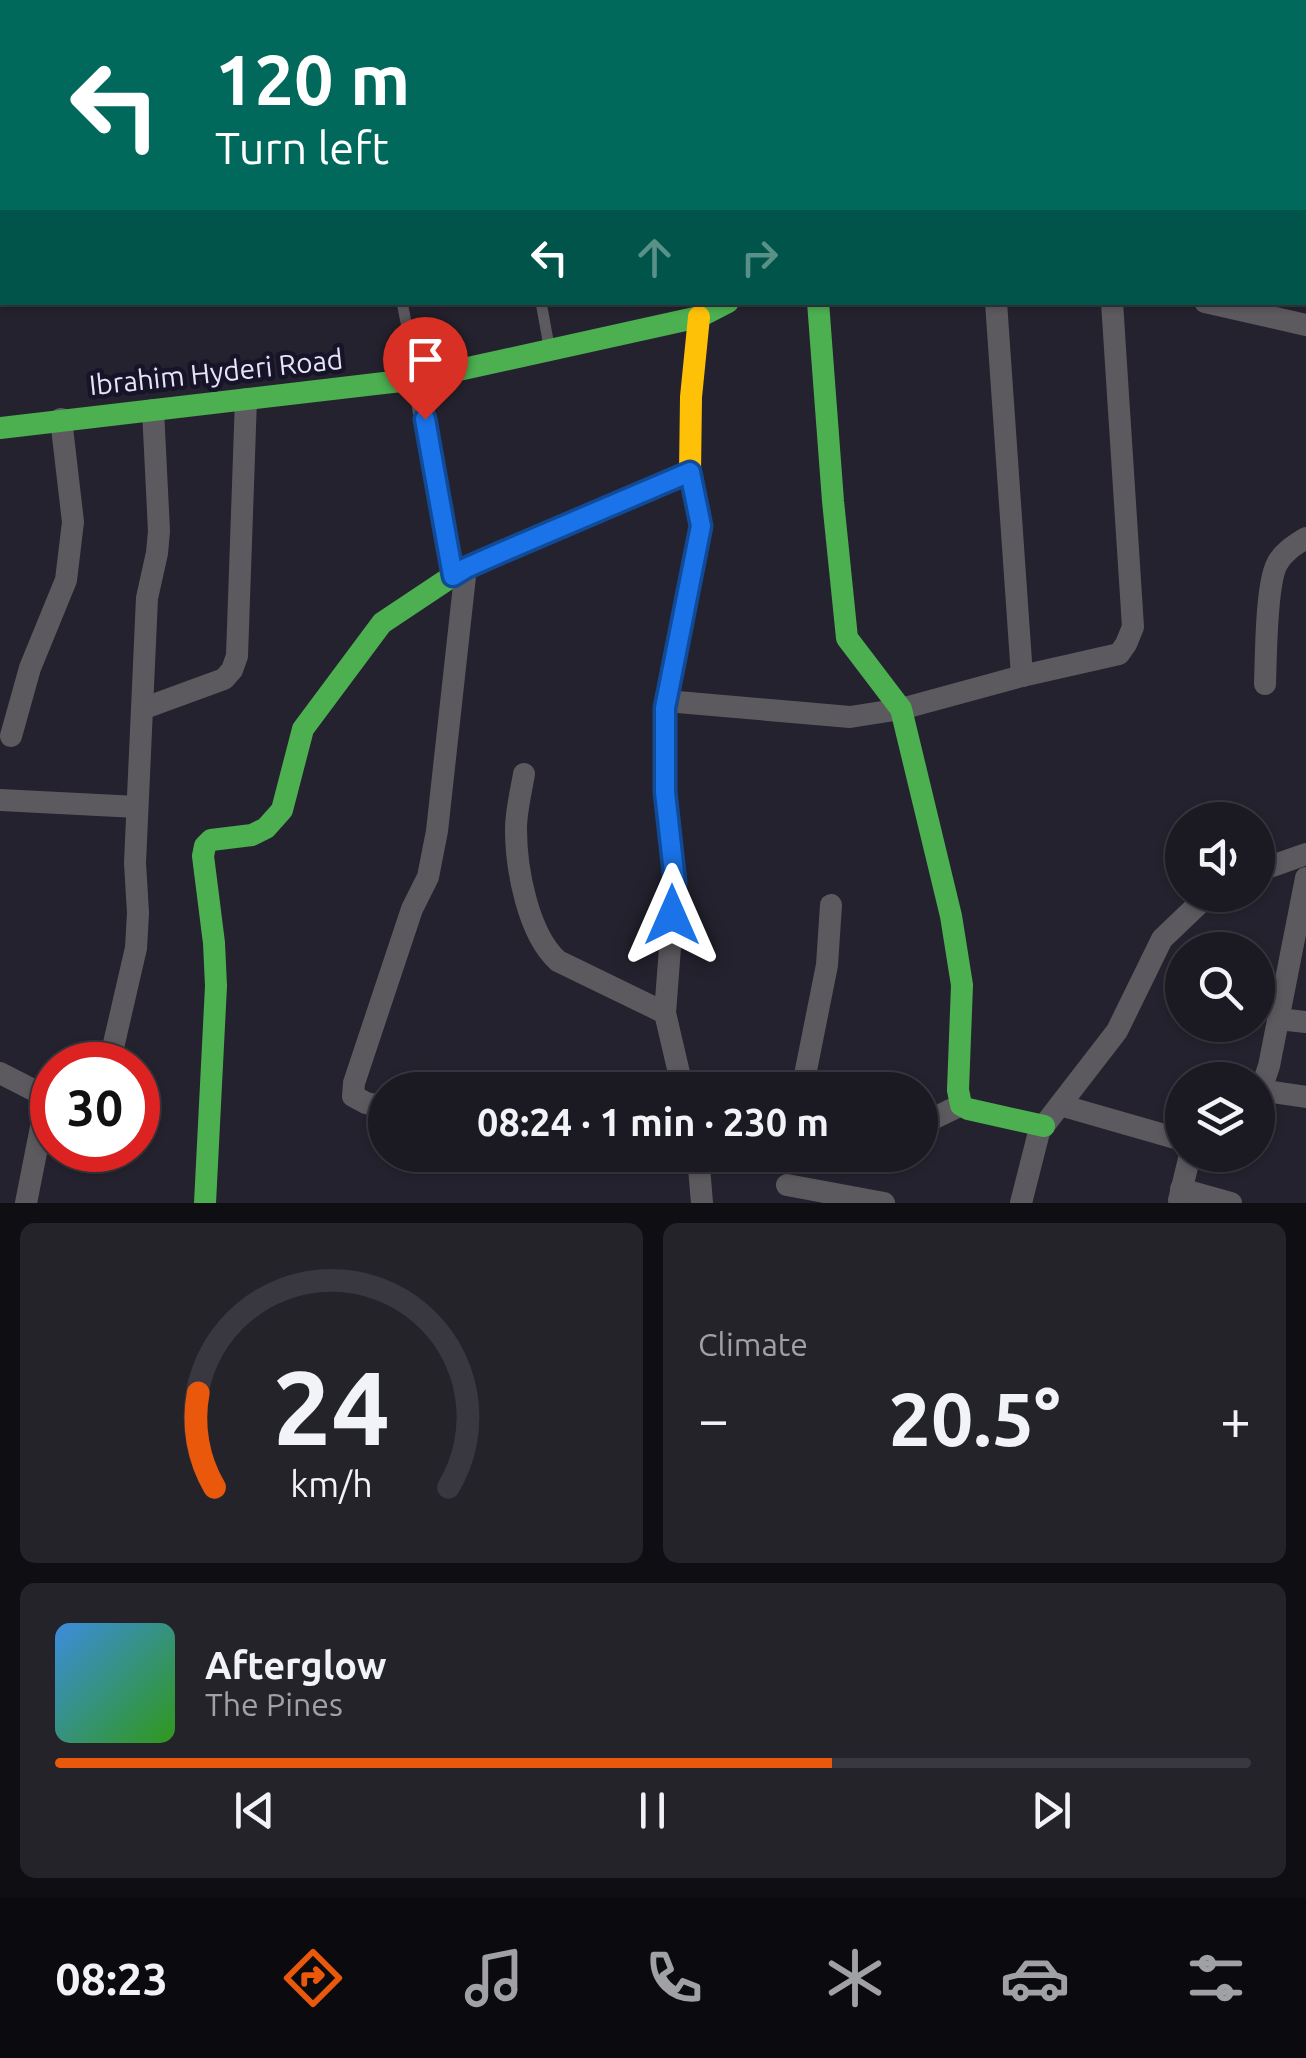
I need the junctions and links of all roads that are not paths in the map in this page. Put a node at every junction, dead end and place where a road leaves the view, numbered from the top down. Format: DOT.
graph roads {
  1 [pos="403,305"];
  2 [pos="542,305"];
  3 [pos="722,305"];
  4 [pos="818,305"];
  5 [pos="996,305"];
  6 [pos="1112,305"];
  7 [pos="1218,305"];
  8 [pos="699,316"];
  9 [pos="1306,326"];
  10 [pos="550,350"];
  11 [pos="418,380"];
  12 [pos="246,399"];
  13 [pos="154,410"];
  14 [pos="61,420"];
  15 [pos="0,428"];
  16 [pos="690,472"];
  17 [pos="1306,538"];
  18 [pos="460,572"];
  19 [pos="1022,676"];
  20 [pos="1264,684"];
  21 [pos="666,701"];
  22 [pos="142,708"];
  23 [pos="901,709"];
  24 [pos="11,736"];
  25 [pos="524,774"];
  26 [pos="0,800"];
  27 [pos="138,807"];
  28 [pos="1306,854"];
  29 [pos="1275,865"];
  30 [pos="1306,878"];
  31 [pos="830,905"];
  32 [pos="1190,912"];
  33 [pos="665,1014"];
  34 [pos="1278,1019"];
  35 [pos="1306,1022"];
  36 [pos="114,1042"];
  37 [pos="1269,1062"];
  38 [pos="679,1072"];
  39 [pos="806,1072"];
  40 [pos="0,1073"];
  41 [pos="30,1088"];
  42 [pos="1275,1095"];
  43 [pos="1306,1097"];
  44 [pos="368,1104"];
  45 [pos="1060,1104"];
  46 [pos="961,1105"];
  47 [pos="938,1116"];
  48 [pos="1044,1126"];
  49 [pos="1165,1135"];
  50 [pos="33,1172"];
  51 [pos="699,1172"];
  52 [pos="787,1185"];
  53 [pos="1180,1196"];
  54 [pos="26,1203"];
  55 [pos="205,1203"];
  56 [pos="702,1203"];
  57 [pos="884,1203"];
  58 [pos="1021,1203"];
  59 [pos="1232,1203"];
  1 -- 11 [label="lane"];
  2 -- 10 [label="lane"];
  3 -- 8 [label="street, Ibrahim Hyderi Road"];
  4 -- 23 [label="street"];
  5 -- 19 [label="street"];
  6 -- 19 [label="street"];
  7 -- 9 [label="street"];
  8 -- 10 [label="street, Ibrahim Hyderi Road"];
  8 -- 16 [label="street"];
  10 -- 11 [label="street, Ibrahim Hyderi Road"];
  11 -- 12 [label="street, Ibrahim Hyderi Road"];
  11 -- 18 [label="street"];
  12 -- 13 [label="street, Ibrahim Hyderi Road"];
  12 -- 22 [label="street"];
  13 -- 14 [label="street, Ibrahim Hyderi Road"];
  13 -- 22 [label="street"];
  14 -- 15 [label="street, Ibrahim Hyderi Road"];
  14 -- 24 [label="street"];
  16 -- 18 [label="street"];
  16 -- 21 [label="street"];
  17 -- 20 [label="street"];
  18 -- 44 [label="street"];
  18 -- 55 [label="street"];
  19 -- 23 [label="street"];
  21 -- 23 [label="street"];
  21 -- 33 [label="street"];
  22 -- 27 [label="street"];
  23 -- 46 [label="street"];
  25 -- 33 [label="street"];
  26 -- 27 [label="street"];
  27 -- 36 [label="street"];
  28 -- 29 [label="street"];
  30 -- 34 [label="street"];
  31 -- 39 [label="street"];
  32 -- 45 [label="street"];
  33 -- 38 [label="street"];
  34 -- 35 [label="street"];
  34 -- 37 [label="street"];
  40 -- 41 [label="street"];
  42 -- 43 [label="street"];
  45 -- 48 [label="street"];
  45 -- 49 [label="street"];
  46 -- 47 [label="street"];
  46 -- 48 [label="street"];
  48 -- 58 [label="street"];
  50 -- 54 [label="street"];
  51 -- 56 [label="street"];
  52 -- 57 [label="street"];
  53 -- 59 [label="street"];
}
